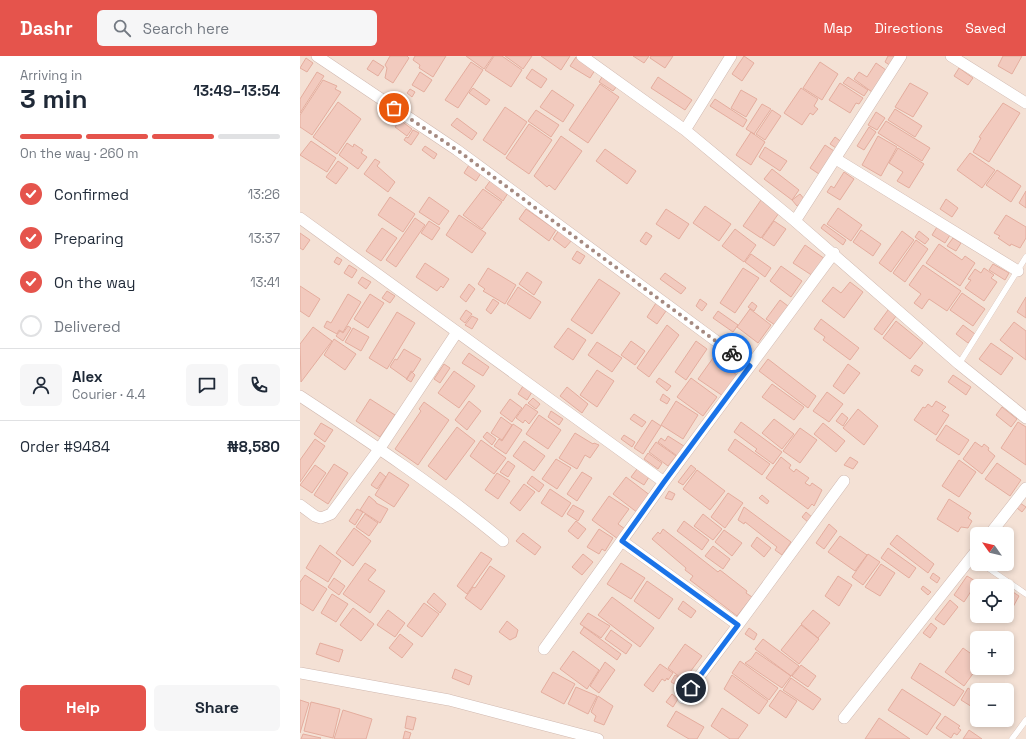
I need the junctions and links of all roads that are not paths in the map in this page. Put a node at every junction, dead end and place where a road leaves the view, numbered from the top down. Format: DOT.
graph roads {
  1 [pos="317,56"];
  2 [pos="582,56"];
  3 [pos="731,56"];
  4 [pos="901,56"];
  5 [pos="951,56"];
  6 [pos="1026,103"];
  7 [pos="685,130"];
  8 [pos="836,159"];
  9 [pos="300,218"];
  10 [pos="795,221"];
  11 [pos="834,253"];
  12 [pos="1026,257"];
  13 [pos="1018,271"];
  14 [pos="457,332"];
  15 [pos="959,364"];
  16 [pos="750,366"];
  17 [pos="300,396"];
  18 [pos="1026,418"];
  19 [pos="380,448"];
  20 [pos="844,481"];
  21 [pos="664,482"];
  22 [pos="1026,488"];
  23 [pos="300,505"];
  24 [pos="995,527"];
  25 [pos="503,541"];
  26 [pos="622,541"];
  27 [pos="970,562"];
  28 [pos="992,571"];
  29 [pos="1026,594"];
  30 [pos="738,625"];
  31 [pos="544,649"];
  32 [pos="300,673"];
  33 [pos="683,698"];
  34 [pos="844,718"];
  35 [pos="1026,720"];
  36 [pos="598,739"];
  37 [pos="1012,739"];
  1 -- 16 [label="street"];
  2 -- 7 [label="street"];
  3 -- 7 [label="street"];
  4 -- 8 [label="street"];
  5 -- 6 [label="street"];
  7 -- 10 [label="street"];
  8 -- 10 [label="street"];
  8 -- 13 [label="street"];
  9 -- 14 [label="street"];
  10 -- 11 [label="street"];
  11 -- 15 [label="street"];
  11 -- 16 [label="street"];
  12 -- 13 [label="lane"];
  13 -- 15 [label="lane"];
  14 -- 19 [label="street"];
  14 -- 21 [label="street"];
  15 -- 18 [label="street"];
  16 -- 21 [label="street"];
  17 -- 19 [label="street"];
  19 -- 23 [label="street"];
  19 -- 25 [label="street"];
  20 -- 30 [label="street"];
  21 -- 26 [label="street"];
  22 -- 24 [label="street"];
  26 -- 30 [label="street"];
  26 -- 31 [label="street"];
  27 -- 34 [label="street"];
  28 -- 29 [label="lane"];
  30 -- 33 [label="street"];
  32 -- 36 [label="street"];
  35 -- 37 [label="lane"];
}
